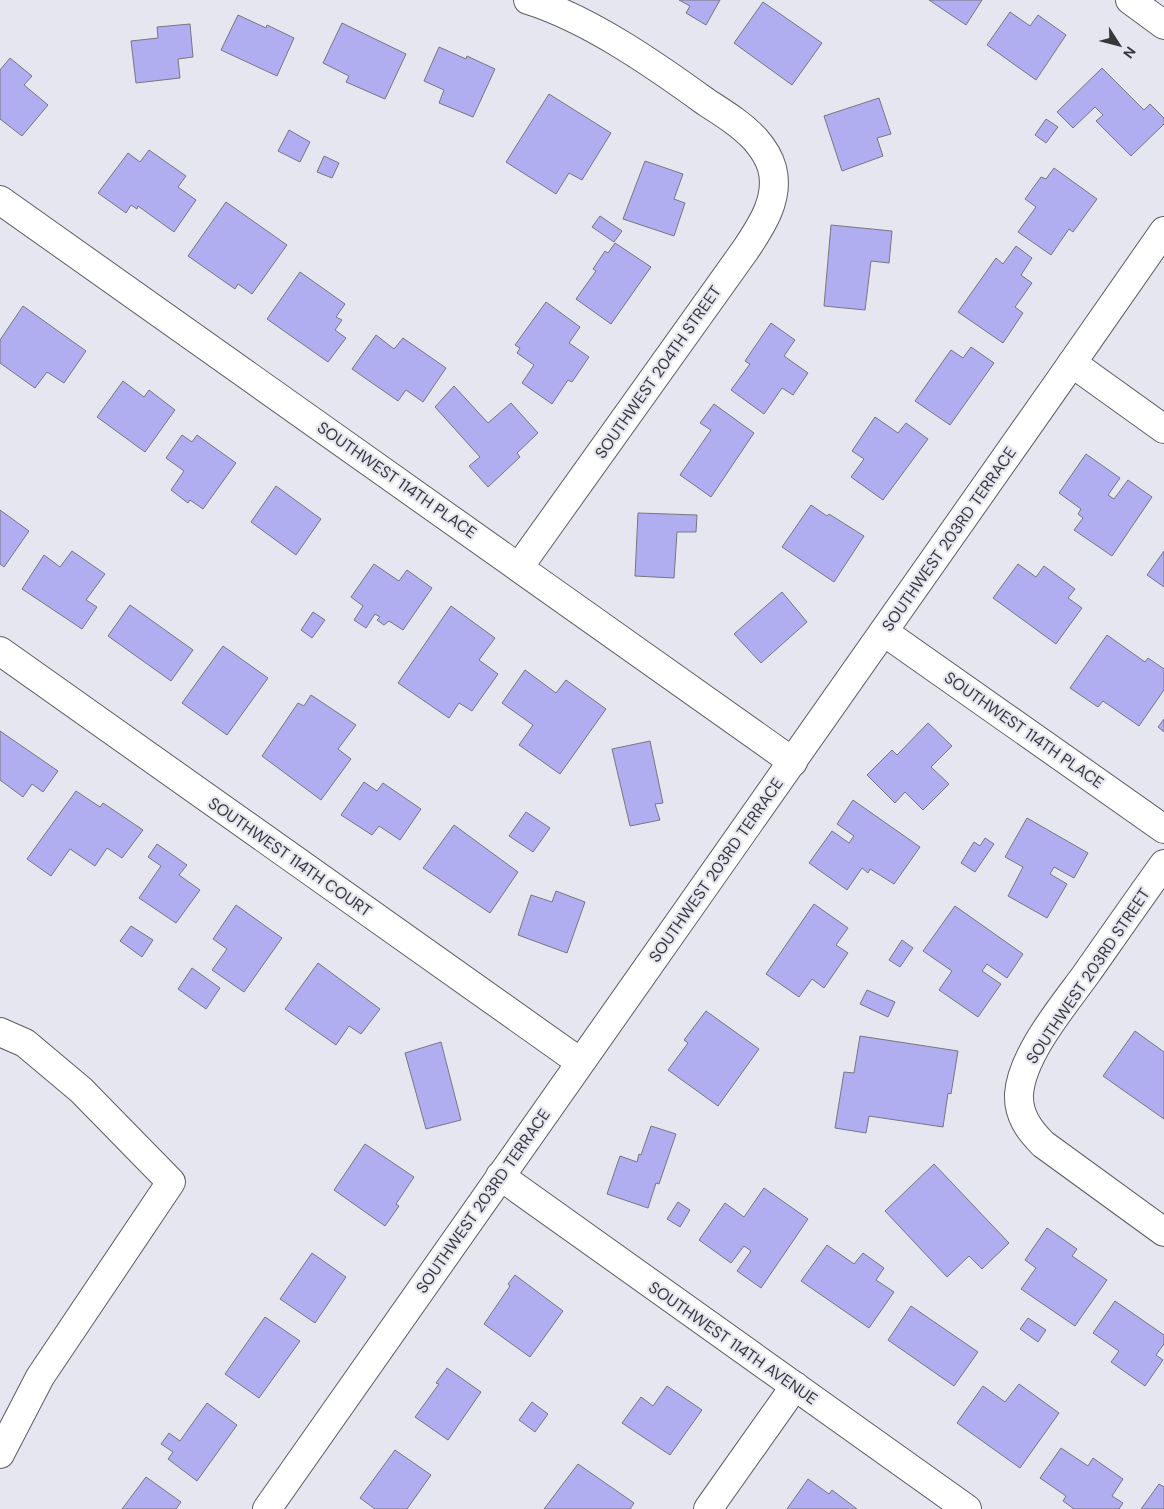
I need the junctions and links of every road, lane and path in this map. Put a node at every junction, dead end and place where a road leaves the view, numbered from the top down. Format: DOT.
graph roads {
  1 [pos="528,0"];
  2 [pos="1130,0"];
  3 [pos="1164,24"];
  4 [pos="0,200"];
  5 [pos="1164,230"];
  6 [pos="1072,364"];
  7 [pos="1164,429"];
  8 [pos="519,567"];
  9 [pos="884,632"];
  10 [pos="0,651"];
  11 [pos="793,762"];
  12 [pos="1164,829"];
  13 [pos="1164,864"];
  14 [pos="0,1032"];
  15 [pos="580,1062"];
  16 [pos="500,1176"];
  17 [pos="1164,1232"];
  18 [pos="794,1386"];
  19 [pos="0,1454"];
  20 [pos="267,1509"];
  21 [pos="708,1509"];
  22 [pos="967,1509"];
  1 -- 8 [label="street, SOUTHWEST 204TH STREET"];
  2 -- 3 [label="street"];
  4 -- 8 [label="street, SOUTHWEST 114TH PLACE"];
  5 -- 6 [label="street, SOUTHWEST 203RD TERRACE"];
  6 -- 7 [label="street"];
  6 -- 9 [label="street, SOUTHWEST 203RD TERRACE"];
  8 -- 11 [label="street, SOUTHWEST 114TH PLACE"];
  9 -- 11 [label="street, SOUTHWEST 203RD TERRACE"];
  9 -- 12 [label="street, SOUTHWEST 114TH PLACE"];
  10 -- 15 [label="street, SOUTHWEST 114TH COURT"];
  11 -- 15 [label="street, SOUTHWEST 203RD TERRACE"];
  13 -- 17 [label="street, SOUTHWEST 203RD STREET"];
  14 -- 19 [label="street"];
  15 -- 16 [label="street, SOUTHWEST 203RD TERRACE"];
  16 -- 18 [label="street, SOUTHWEST 114TH AVENUE"];
  16 -- 20 [label="street, SOUTHWEST 203RD TERRACE"];
  18 -- 21 [label="street"];
  18 -- 22 [label="street, SOUTHWEST 114TH AVENUE"];
}
